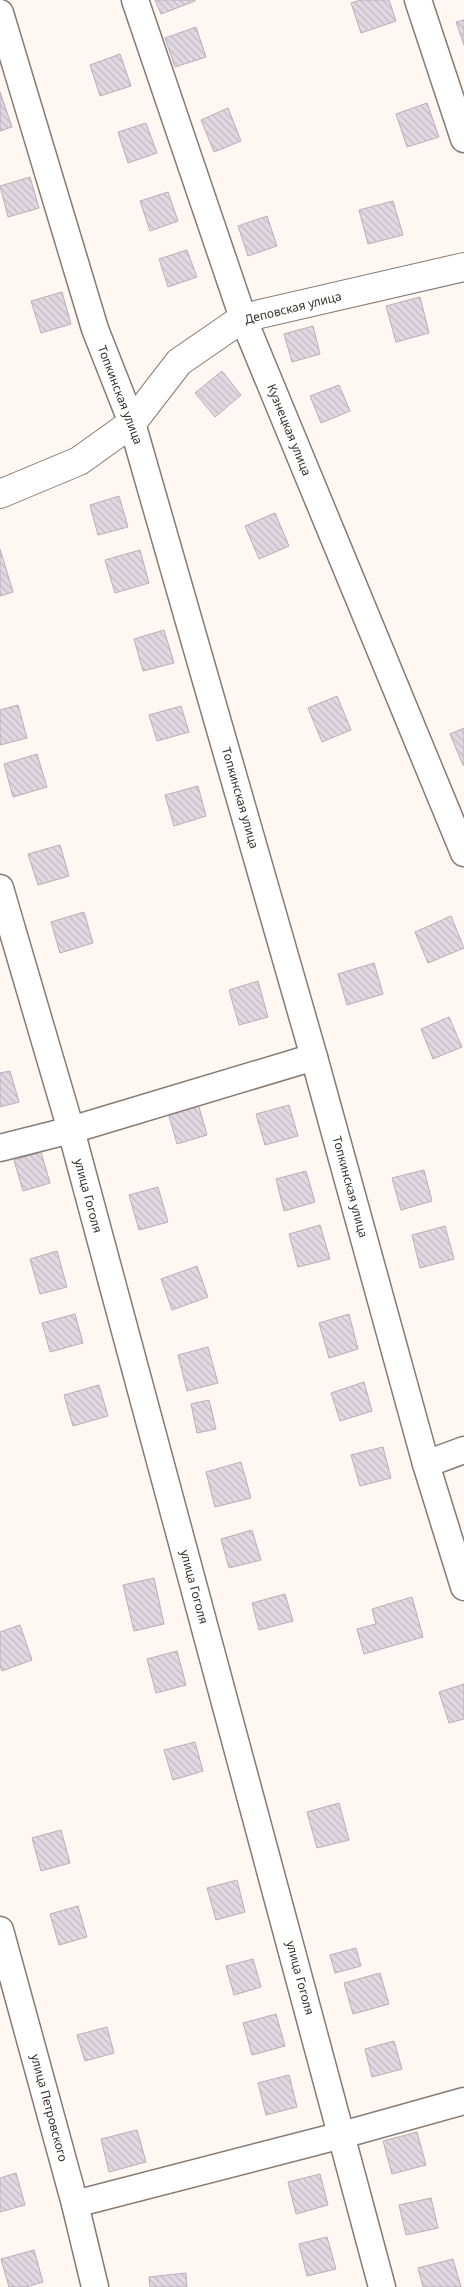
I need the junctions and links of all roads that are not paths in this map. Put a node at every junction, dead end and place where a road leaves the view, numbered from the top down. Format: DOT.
graph roads {
  1 [pos="135,0"];
  2 [pos="418,0"];
  3 [pos="0,13"];
  4 [pos="464,139"];
  5 [pos="464,267"];
  6 [pos="243,318"];
  7 [pos="132,423"];
  8 [pos="0,494"];
  9 [pos="464,853"];
  10 [pos="0,888"];
  11 [pos="314,1057"];
  12 [pos="70,1130"];
  13 [pos="0,1148"];
  14 [pos="464,1450"];
  15 [pos="426,1464"];
  16 [pos="464,1587"];
  17 [pos="0,1930"];
  18 [pos="464,2101"];
  19 [pos="342,2136"];
  20 [pos="75,2204"];
  21 [pos="95,2287"];
  22 [pos="382,2287"];
  1 -- 6 [label="street, Кузнецкая улица"];
  2 -- 4 [label="street"];
  3 -- 7 [label="street, Топкинская улица"];
  5 -- 6 [label="street, Деповская улица"];
  6 -- 7 [label="street, Деповская улица"];
  6 -- 9 [label="street, Кузнецкая улица"];
  7 -- 8 [label="street, Деповская улица"];
  7 -- 11 [label="street, Топкинская улица"];
  10 -- 12 [label="street, улица Гоголя"];
  11 -- 12 [label="street"];
  11 -- 15 [label="street, Топкинская улица"];
  12 -- 13 [label="street"];
  12 -- 19 [label="street, улица Гоголя"];
  14 -- 15 [label="street"];
  15 -- 16 [label="street, Топкинская улица"];
  17 -- 20 [label="street, улица Петровского"];
  18 -- 19 [label="street"];
  19 -- 20 [label="street"];
  19 -- 22 [label="street, улица Гоголя"];
  20 -- 21 [label="street, улица Петровского"];
}
